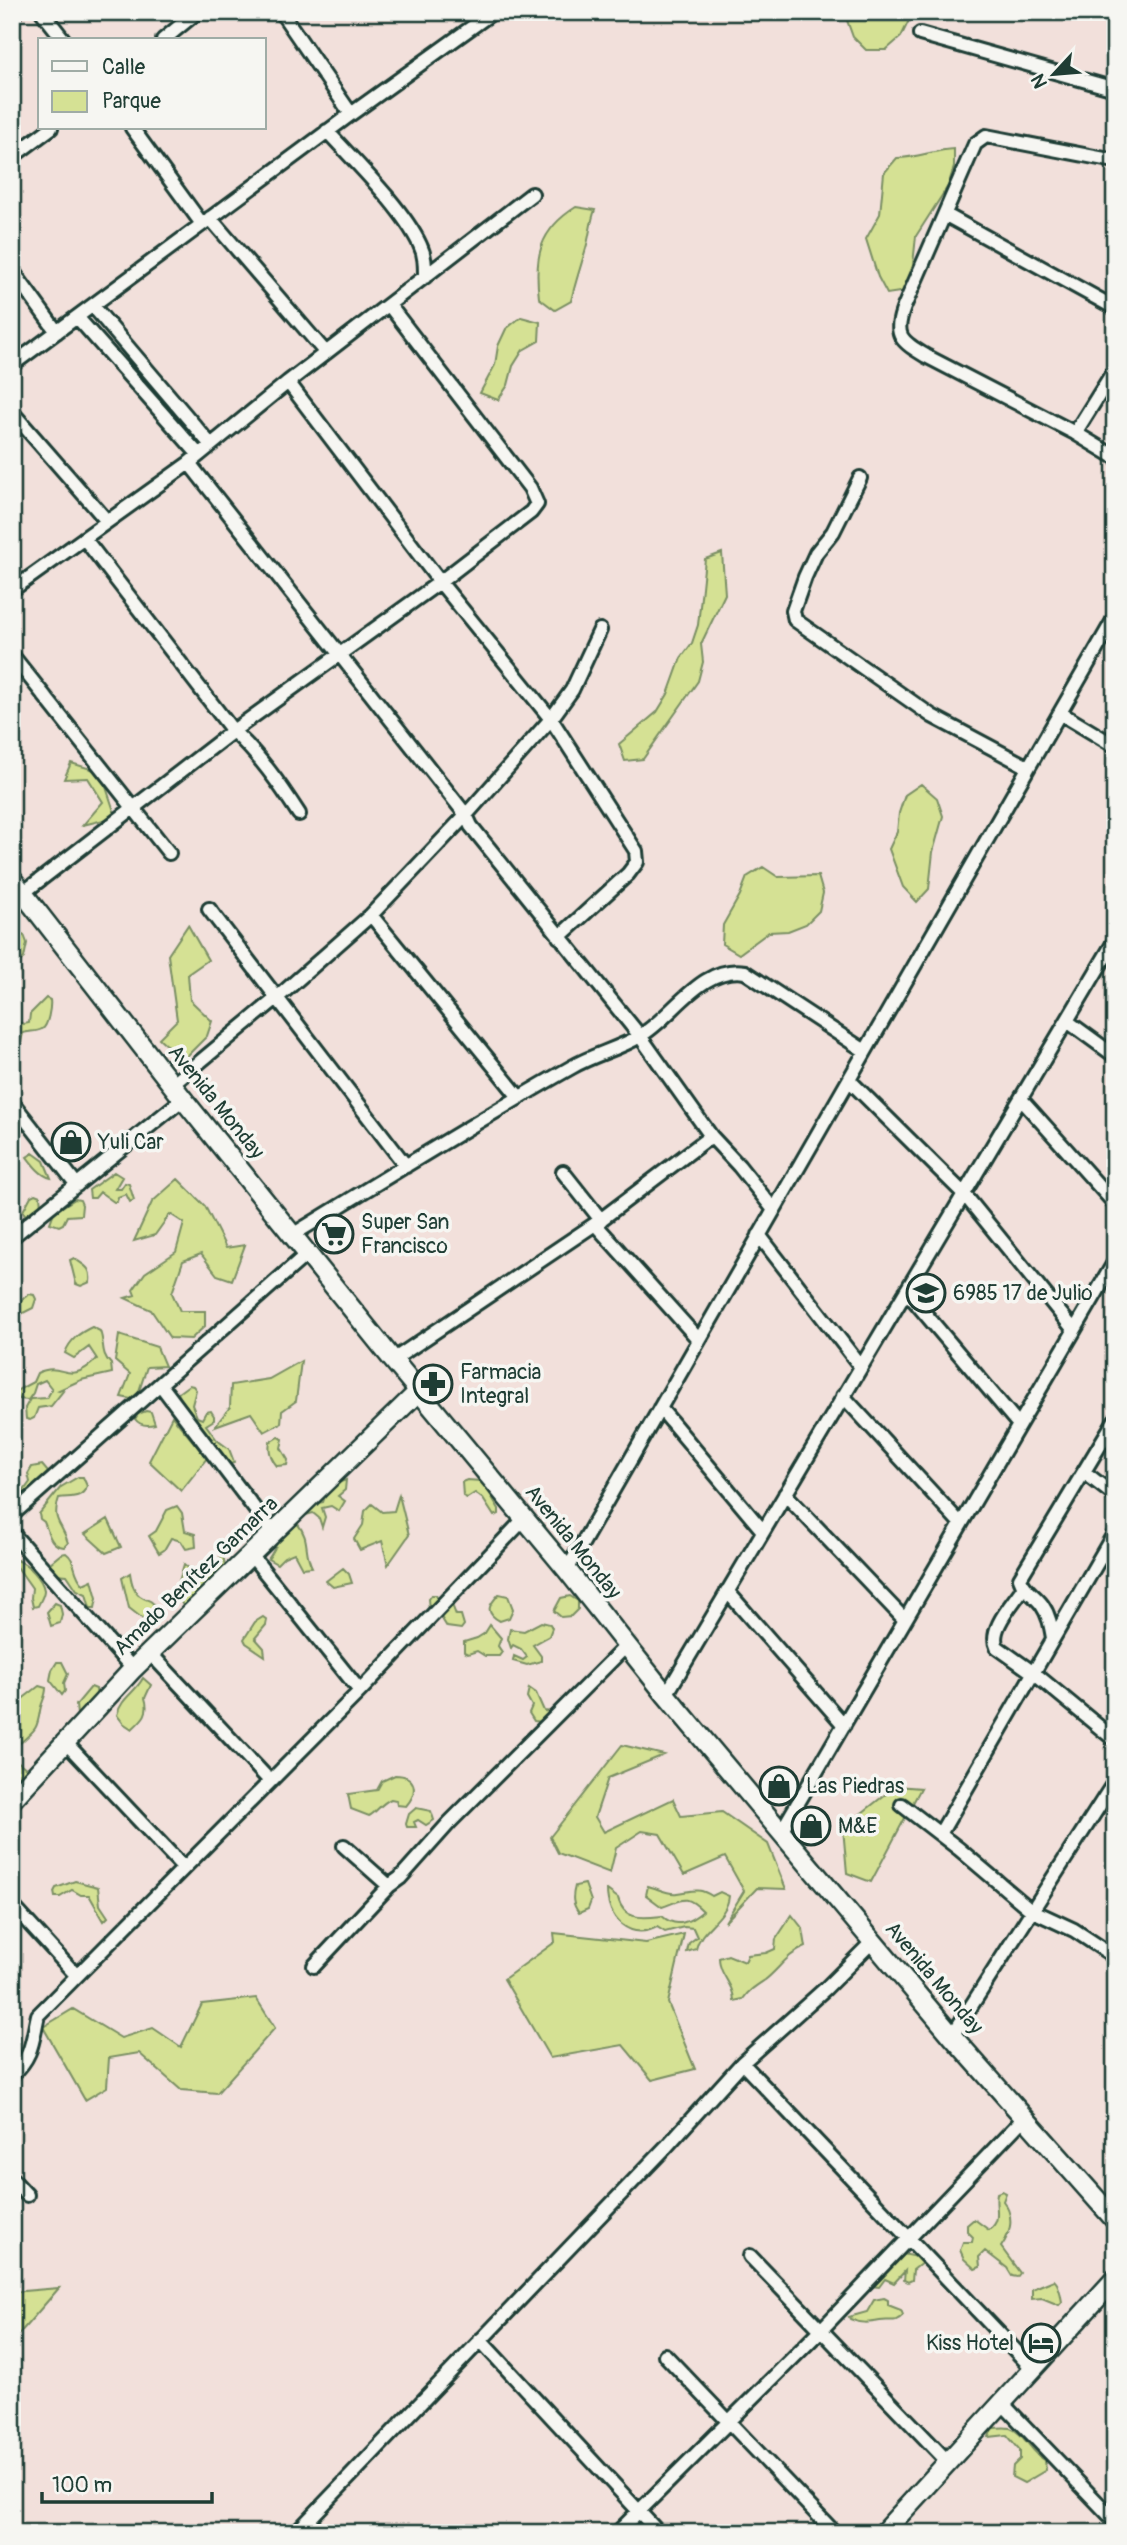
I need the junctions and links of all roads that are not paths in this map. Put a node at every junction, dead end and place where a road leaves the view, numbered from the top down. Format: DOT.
graph roads {
  1 [pos="16,12"];
  2 [pos="42,12"];
  3 [pos="197,12"];
  4 [pos="281,12"];
  5 [pos="493,12"];
  6 [pos="12,16"];
  7 [pos="920,34"];
  8 [pos="62,38"];
  9 [pos="165,38"];
  10 [pos="1115,89"];
  11 [pos="351,114"];
  12 [pos="48,130"];
  13 [pos="134,130"];
  14 [pos="327,131"];
  15 [pos="12,158"];
  16 [pos="1115,161"];
  17 [pos="532,194"];
  18 [pos="946,215"];
  19 [pos="206,221"];
  20 [pos="12,270"];
  21 [pos="425,277"];
  22 [pos="389,305"];
  23 [pos="93,306"];
  24 [pos="1115,308"];
  25 [pos="77,317"];
  26 [pos="57,332"];
  27 [pos="326,353"];
  28 [pos="12,365"];
  29 [pos="1115,369"];
  30 [pos="288,382"];
  31 [pos="12,412"];
  32 [pos="1075,433"];
  33 [pos="211,446"];
  34 [pos="1115,457"];
  35 [pos="194,459"];
  36 [pos="860,478"];
  37 [pos="107,522"];
  38 [pos="84,538"];
  39 [pos="439,582"];
  40 [pos="12,590"];
  41 [pos="1115,617"];
  42 [pos="600,630"];
  43 [pos="339,653"];
  44 [pos="12,655"];
  45 [pos="1060,713"];
  46 [pos="551,719"];
  47 [pos="233,731"];
  48 [pos="1115,746"];
  49 [pos="1028,767"];
  50 [pos="132,807"];
  51 [pos="299,814"];
  52 [pos="466,815"];
  53 [pos="169,853"];
  54 [pos="16,887"];
  55 [pos="209,909"];
  56 [pos="371,915"];
  57 [pos="559,937"];
  58 [pos="1115,940"];
  59 [pos="278,997"];
  60 [pos="1067,1021"];
  61 [pos="640,1036"];
  62 [pos="866,1051"];
  63 [pos="1115,1056"];
  64 [pos="849,1080"];
  65 [pos="178,1092"];
  66 [pos="519,1097"];
  67 [pos="1021,1099"];
  68 [pos="12,1102"];
  69 [pos="711,1136"];
  70 [pos="406,1166"];
  71 [pos="563,1172"];
  72 [pos="77,1185"];
  73 [pos="964,1194"];
  74 [pos="1115,1203"];
  75 [pos="774,1210"];
  76 [pos="598,1222"];
  77 [pos="293,1234"];
  78 [pos="760,1235"];
  79 [pos="12,1237"];
  80 [pos="309,1253"];
  81 [pos="1115,1261"];
  82 [pos="906,1290"];
  83 [pos="1074,1330"];
  84 [pos="699,1340"];
  85 [pos="393,1360"];
  86 [pos="861,1367"];
  87 [pos="160,1384"];
  88 [pos="419,1391"];
  89 [pos="844,1396"];
  90 [pos="660,1408"];
  91 [pos="1115,1420"];
  92 [pos="1019,1425"];
  93 [pos="1084,1472"];
  94 [pos="785,1494"];
  95 [pos="1115,1496"];
  96 [pos="12,1515"];
  97 [pos="525,1518"];
  98 [pos="961,1524"];
  99 [pos="763,1531"];
  100 [pos="12,1532"];
  101 [pos="1115,1532"];
  102 [pos="273,1533"];
  103 [pos="251,1555"];
  104 [pos="567,1570"];
  105 [pos="1023,1588"];
  106 [pos="727,1591"];
  107 [pos="905,1620"];
  108 [pos="1053,1638"];
  109 [pos="626,1646"];
  110 [pos="150,1653"];
  111 [pos="133,1669"];
  112 [pos="1035,1674"];
  113 [pos="360,1691"];
  114 [pos="666,1695"];
  115 [pos="844,1725"];
  116 [pos="1115,1740"];
  117 [pos="66,1743"];
  118 [pos="270,1781"];
  119 [pos="1115,1781"];
  120 [pos="12,1800"];
  121 [pos="902,1805"];
  122 [pos="781,1832"];
  123 [pos="940,1834"];
  124 [pos="344,1846"];
  125 [pos="183,1867"];
  126 [pos="389,1885"];
  127 [pos="12,1905"];
  128 [pos="1031,1910"];
  129 [pos="873,1941"];
  130 [pos="1114,1955"];
  131 [pos="314,1966"];
  132 [pos="76,1975"];
  133 [pos="953,2036"];
  134 [pos="743,2063"];
  135 [pos="12,2076"];
  136 [pos="1025,2117"];
  137 [pos="12,2179"];
  138 [pos="27,2195"];
  139 [pos="1115,2220"];
  140 [pos="908,2238"];
  141 [pos="750,2256"];
  142 [pos="1115,2279"];
  143 [pos="821,2330"];
  144 [pos="480,2340"];
  145 [pos="665,2355"];
  146 [pos="1033,2369"];
  147 [pos="1002,2403"];
  148 [pos="728,2421"];
  149 [pos="948,2462"];
  150 [pos="638,2512"];
  151 [pos="1115,2521"];
  152 [pos="894,2529"];
  153 [pos="296,2533"];
  154 [pos="617,2533"];
  155 [pos="659,2533"];
  156 [pos="835,2533"];
  157 [pos="1105,2533"];
  1 -- 6 [label="street"];
  2 -- 8 [label="street"];
  3 -- 9 [label="street"];
  4 -- 11 [label="street"];
  5 -- 11 [label="street"];
  7 -- 10 [label="street"];
  11 -- 14 [label="street"];
  12 -- 15 [label="street"];
  13 -- 19 [label="street"];
  14 -- 19 [label="street"];
  14 -- 21 [label="street"];
  16 -- 18 [label="street"];
  17 -- 21 [label="street"];
  18 -- 24 [label="street"];
  18 -- 32 [label="street"];
  19 -- 23 [label="street"];
  19 -- 27 [label="street"];
  20 -- 26 [label="street"];
  21 -- 22 [label="street"];
  22 -- 27 [label="street"];
  22 -- 39 [label="street"];
  23 -- 25 [label="street"];
  23 -- 33 [label="street"];
  25 -- 26 [label="street"];
  25 -- 35 [label="street"];
  26 -- 28 [label="street"];
  27 -- 30 [label="street"];
  29 -- 32 [label="street"];
  30 -- 33 [label="street"];
  30 -- 39 [label="street"];
  31 -- 37 [label="street"];
  32 -- 34 [label="street"];
  33 -- 35 [label="street"];
  35 -- 37 [label="street"];
  35 -- 43 [label="street"];
  36 -- 49 [label="street"];
  37 -- 38 [label="street"];
  38 -- 40 [label="street"];
  38 -- 47 [label="street"];
  39 -- 43 [label="street"];
  39 -- 46 [label="street"];
  41 -- 45 [label="street"];
  42 -- 46 [label="street"];
  43 -- 47 [label="street"];
  43 -- 52 [label="street"];
  44 -- 50 [label="street"];
  45 -- 48 [label="street"];
  45 -- 49 [label="street"];
  46 -- 52 [label="street"];
  46 -- 57 [label="street"];
  47 -- 50 [label="street"];
  47 -- 51 [label="street"];
  49 -- 62 [label="street"];
  50 -- 53 [label="street"];
  50 -- 54 [label="street"];
  52 -- 56 [label="street"];
  52 -- 57 [label="street"];
  54 -- 65 [label="main road, Avenida Monday"];
  55 -- 59 [label="street"];
  56 -- 59 [label="street"];
  56 -- 66 [label="street"];
  57 -- 61 [label="street"];
  58 -- 60 [label="street"];
  59 -- 65 [label="street"];
  59 -- 70 [label="street"];
  60 -- 63 [label="street"];
  60 -- 67 [label="street"];
  61 -- 62 [label="street"];
  61 -- 66 [label="street"];
  61 -- 69 [label="street"];
  62 -- 64 [label="street"];
  64 -- 73 [label="street"];
  64 -- 75 [label="street"];
  65 -- 72 [label="street"];
  65 -- 77 [label="main road, Avenida Monday"];
  66 -- 70 [label="street"];
  67 -- 73 [label="street"];
  67 -- 74 [label="street"];
  68 -- 72 [label="street"];
  69 -- 75 [label="street"];
  69 -- 76 [label="street"];
  70 -- 77 [label="street"];
  71 -- 76 [label="street"];
  72 -- 79 [label="street"];
  73 -- 82 [label="street"];
  73 -- 83 [label="street"];
  75 -- 78 [label="street"];
  76 -- 84 [label="street"];
  76 -- 85 [label="street"];
  77 -- 80 [label="main road, Avenida Monday"];
  78 -- 84 [label="street"];
  78 -- 86 [label="street"];
  80 -- 85 [label="main road, Avenida Monday"];
  80 -- 87 [label="street"];
  81 -- 83 [label="street"];
  82 -- 86 [label="street"];
  82 -- 92 [label="street"];
  83 -- 92 [label="street"];
  84 -- 90 [label="street"];
  85 -- 88 [label="main road, Avenida Monday"];
  86 -- 89 [label="street"];
  87 -- 96 [label="street"];
  87 -- 102 [label="street"];
  88 -- 97 [label="main road, Avenida Monday"];
  88 -- 102 [label="main road, Amado Benítez Gamarra"];
  89 -- 94 [label="street"];
  89 -- 98 [label="street"];
  90 -- 99 [label="street"];
  90 -- 104 [label="street"];
  91 -- 93 [label="street"];
  92 -- 98 [label="street"];
  93 -- 95 [label="street"];
  93 -- 105 [label="street"];
  94 -- 99 [label="street"];
  94 -- 107 [label="street"];
  97 -- 104 [label="main road, Avenida Monday"];
  97 -- 113 [label="street"];
  98 -- 107 [label="street"];
  99 -- 106 [label="street"];
  100 -- 111 [label="street"];
  101 -- 108 [label="street"];
  102 -- 103 [label="main road, Amado Benítez Gamarra"];
  103 -- 110 [label="main road, Amado Benítez Gamarra"];
  103 -- 113 [label="street"];
  104 -- 109 [label="main road, Avenida Monday"];
  105 -- 108 [label="street"];
  105 -- 112 [label="street"];
  106 -- 114 [label="street"];
  106 -- 115 [label="street"];
  107 -- 115 [label="street"];
  108 -- 112 [label="street"];
  109 -- 114 [label="main road, Avenida Monday"];
  109 -- 126 [label="street"];
  110 -- 111 [label="main road, Amado Benítez Gamarra"];
  110 -- 118 [label="street"];
  111 -- 117 [label="main road, Amado Benítez Gamarra"];
  112 -- 116 [label="street"];
  112 -- 123 [label="street"];
  113 -- 118 [label="street"];
  114 -- 122 [label="main road, Avenida Monday"];
  115 -- 122 [label="street"];
  117 -- 120 [label="main road, Amado Benítez Gamarra"];
  117 -- 125 [label="street"];
  118 -- 125 [label="street"];
  119 -- 128 [label="street"];
  121 -- 123 [label="street"];
  122 -- 129 [label="main road, Avenida Monday"];
  123 -- 128 [label="street"];
  124 -- 126 [label="street"];
  125 -- 132 [label="street"];
  126 -- 131 [label="street"];
  127 -- 132 [label="street"];
  128 -- 130 [label="street"];
  128 -- 133 [label="street"];
  129 -- 133 [label="main road, Avenida Monday"];
  129 -- 134 [label="street"];
  132 -- 135 [label="street"];
  133 -- 136 [label="main road, Avenida Monday"];
  134 -- 140 [label="street"];
  134 -- 144 [label="street"];
  136 -- 139 [label="main road, Avenida Monday"];
  136 -- 140 [label="street"];
  137 -- 138 [label="street"];
  140 -- 143 [label="street"];
  140 -- 146 [label="street"];
  141 -- 143 [label="street"];
  142 -- 146 [label="main road"];
  143 -- 148 [label="street"];
  143 -- 149 [label="street"];
  144 -- 150 [label="street"];
  144 -- 153 [label="street"];
  145 -- 148 [label="street"];
  146 -- 147 [label="main road"];
  147 -- 149 [label="main road"];
  147 -- 151 [label="street"];
  148 -- 150 [label="street"];
  148 -- 156 [label="street"];
  149 -- 152 [label="main road"];
  150 -- 154 [label="street"];
  150 -- 155 [label="street"];
  151 -- 157 [label="street"];
}
